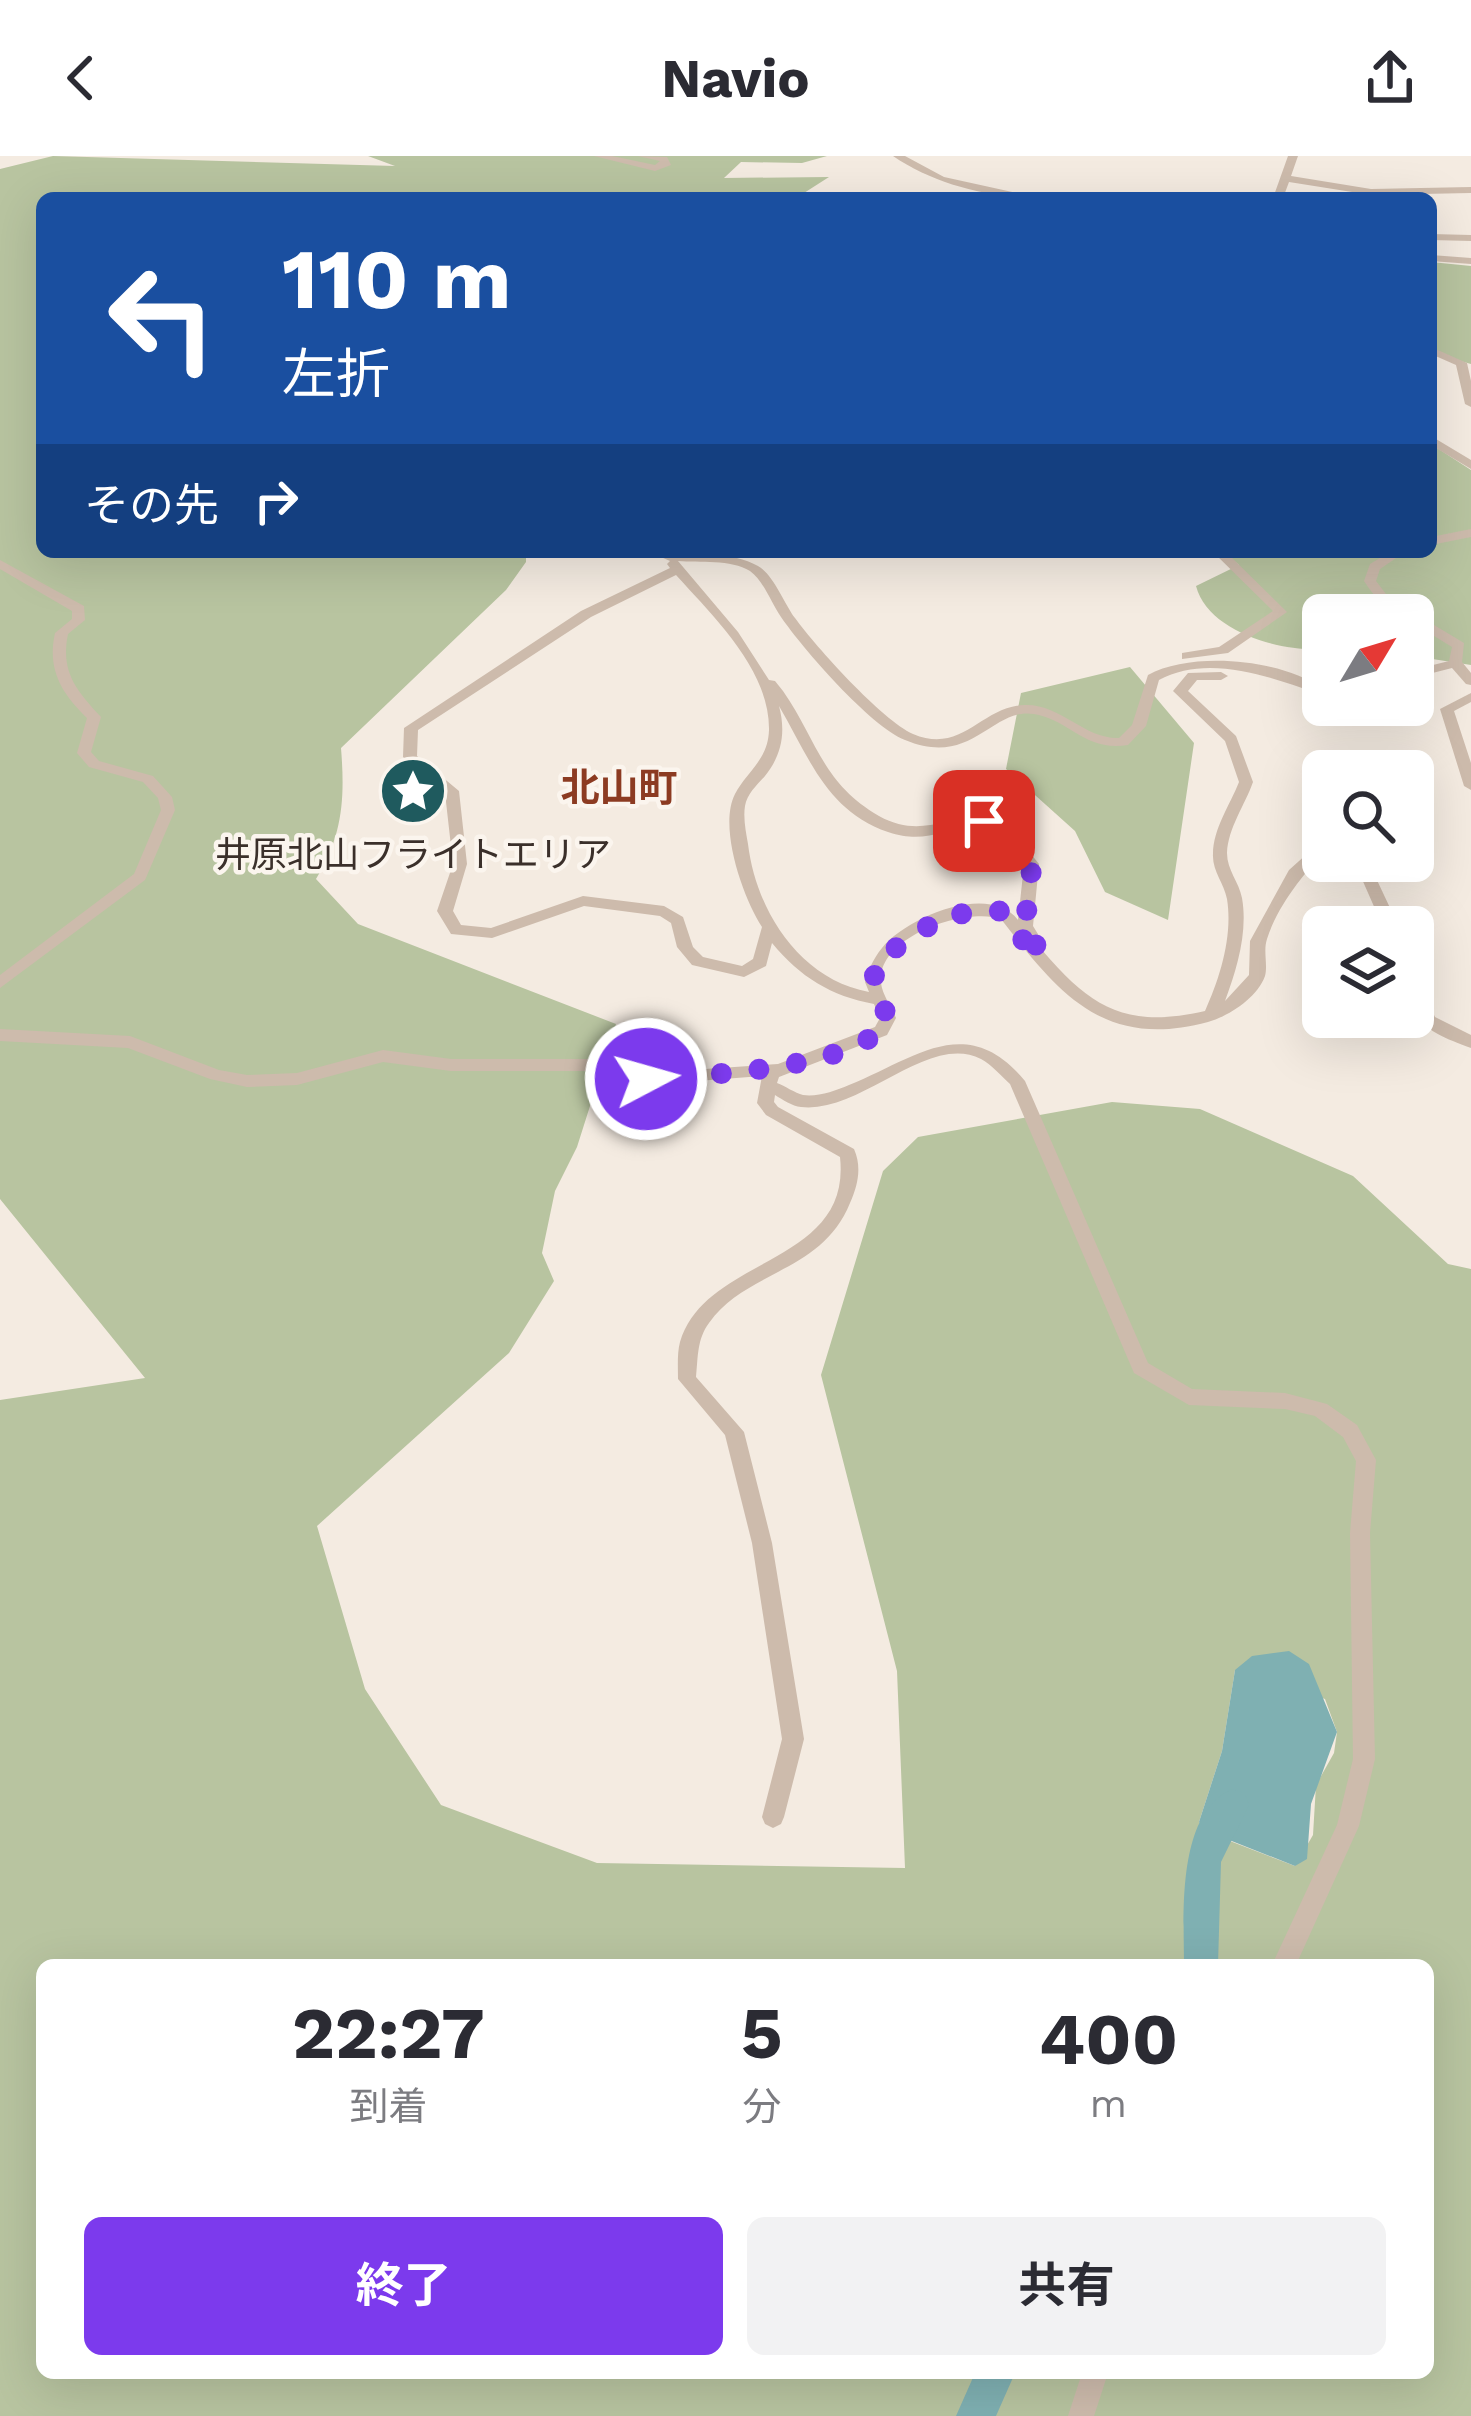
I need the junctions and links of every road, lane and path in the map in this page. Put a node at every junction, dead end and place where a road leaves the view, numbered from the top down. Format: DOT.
graph roads {
  1 [pos="598,156"];
  2 [pos="643,156"];
  3 [pos="898,156"];
  4 [pos="1293,156"];
  5 [pos="1288,179"];
  6 [pos="1471,190"];
  7 [pos="1005,192"];
  8 [pos="1281,192"];
  9 [pos="1437,237"];
  10 [pos="1471,238"];
  11 [pos="1437,258"];
  12 [pos="1471,261"];
  13 [pos="1437,353"];
  14 [pos="1471,404"];
  15 [pos="1437,444"];
  16 [pos="1471,465"];
  17 [pos="1471,533"];
  18 [pos="1437,540"];
  19 [pos="1225,558"];
  20 [pos="1389,558"];
  21 [pos="669,559"];
  22 [pos="0,564"];
  23 [pos="1379,594"];
  24 [pos="1434,630"];
  25 [pos="1455,663"];
  26 [pos="1178,664"];
  27 [pos="1434,668"];
  28 [pos="759,677"];
  29 [pos="1471,681"];
  30 [pos="1302,684"];
  31 [pos="1302,686"];
  32 [pos="1471,698"];
  33 [pos="1471,786"];
  34 [pos="1302,867"];
  35 [pos="769,927"];
  36 [pos="1036,957"];
  37 [pos="0,983"];
  38 [pos="879,999"];
  39 [pos="1211,1015"];
  40 [pos="1434,1024"];
  41 [pos="0,1035"];
  42 [pos="1471,1042"];
  43 [pos="773,1077"];
  44 [pos="773,1817"];
  45 [pos="1287,1959"];
  46 [pos="1093,2379"];
  47 [pos="1081,2416"];
  1 -- 2 [label="street"];
  3 -- 7 [label="street"];
  4 -- 5 [label="street"];
  5 -- 6 [label="street"];
  5 -- 8 [label="street"];
  9 -- 10 [label="street"];
  11 -- 12 [label="street"];
  13 -- 14 [label="street"];
  15 -- 16 [label="street"];
  17 -- 18 [label="street"];
  19 -- 26 [label="street"];
  20 -- 23 [label="street"];
  21 -- 26 [label="street"];
  21 -- 28 [label="street"];
  21 -- 35 [label="street"];
  22 -- 37 [label="street"];
  24 -- 25 [label="street"];
  25 -- 27 [label="street"];
  25 -- 29 [label="street"];
  26 -- 30 [label="street"];
  28 -- 35 [label="street"];
  28 -- 36 [label="street"];
  31 -- 39 [label="street"];
  32 -- 33 [label="street"];
  34 -- 39 [label="street"];
  35 -- 38 [label="street"];
  36 -- 38 [label="street"];
  36 -- 39 [label="street"];
  38 -- 43 [label="street"];
  40 -- 42 [label="street"];
  41 -- 43 [label="street"];
  43 -- 44 [label="street"];
  43 -- 45 [label="street"];
  46 -- 47 [label="street"];
}
